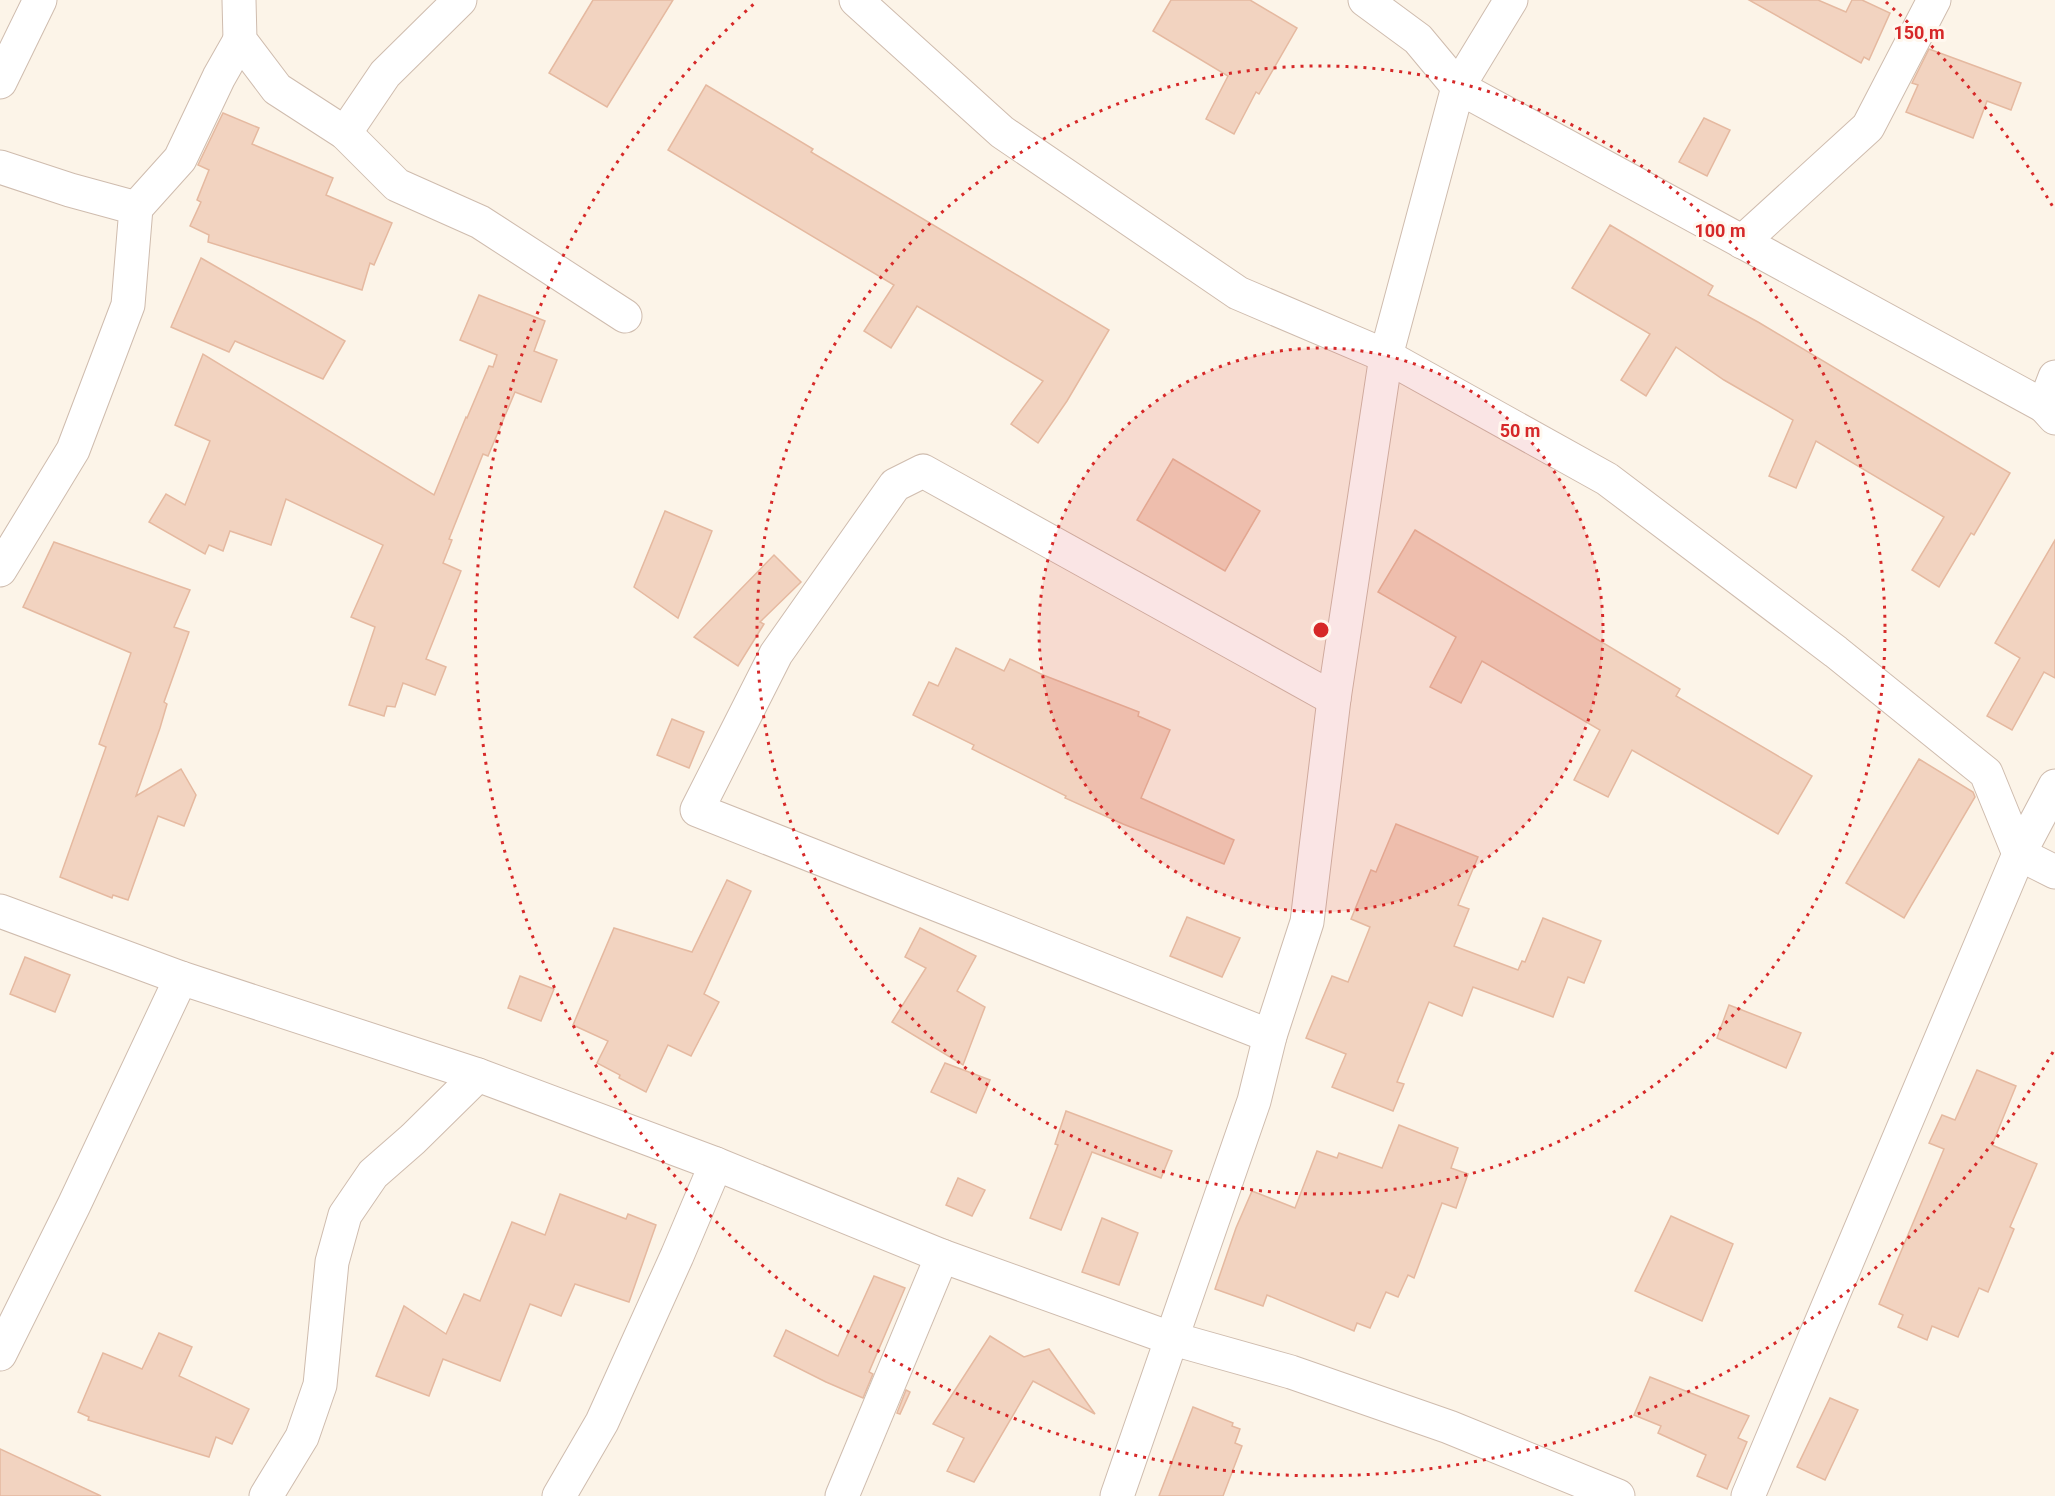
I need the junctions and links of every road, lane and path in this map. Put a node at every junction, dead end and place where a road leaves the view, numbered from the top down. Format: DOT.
graph roads {
  1 [pos="40,0"];
  2 [pos="239,0"];
  3 [pos="460,0"];
  4 [pos="856,0"];
  5 [pos="1365,0"];
  6 [pos="1511,0"];
  7 [pos="1934,0"];
  8 [pos="240,40"];
  9 [pos="0,82"];
  10 [pos="1458,87"];
  11 [pos="345,133"];
  12 [pos="0,167"];
  13 [pos="136,208"];
  14 [pos="1742,242"];
  15 [pos="625,316"];
  16 [pos="1386,356"];
  17 [pos="2051,400"];
  18 [pos="0,570"];
  19 [pos="1334,699"];
  20 [pos="2055,786"];
  21 [pos="2019,854"];
  22 [pos="2055,872"];
  23 [pos="0,911"];
  24 [pos="182,978"];
  25 [pos="1270,1036"];
  26 [pos="478,1075"];
  27 [pos="716,1164"];
  28 [pos="942,1256"];
  29 [pos="1170,1338"];
  30 [pos="0,1354"];
  31 [pos="266,1496"];
  32 [pos="559,1496"];
  33 [pos="842,1496"];
  34 [pos="1117,1496"];
  35 [pos="1618,1496"];
  36 [pos="1748,1496"];
  1 -- 9 [label="street"];
  2 -- 8 [label="street"];
  3 -- 11 [label="street"];
  4 -- 16 [label="street"];
  5 -- 10 [label="street"];
  6 -- 10 [label="street"];
  7 -- 14 [label="street"];
  8 -- 11 [label="street"];
  8 -- 13 [label="street"];
  10 -- 14 [label="street"];
  10 -- 16 [label="street"];
  11 -- 15 [label="street"];
  12 -- 13 [label="street"];
  13 -- 18 [label="street"];
  14 -- 17 [label="street"];
  16 -- 19 [label="street"];
  16 -- 21 [label="street"];
  19 -- 25 [label="street"];
  19 -- 25 [label="street"];
  20 -- 21 [label="street"];
  21 -- 22 [label="street"];
  21 -- 36 [label="street"];
  23 -- 24 [label="street"];
  24 -- 26 [label="street"];
  24 -- 30 [label="street"];
  25 -- 29 [label="street"];
  26 -- 27 [label="street"];
  26 -- 31 [label="street"];
  27 -- 28 [label="street"];
  27 -- 32 [label="street"];
  28 -- 29 [label="street"];
  28 -- 33 [label="street"];
  29 -- 34 [label="street"];
  29 -- 35 [label="street"];
}
